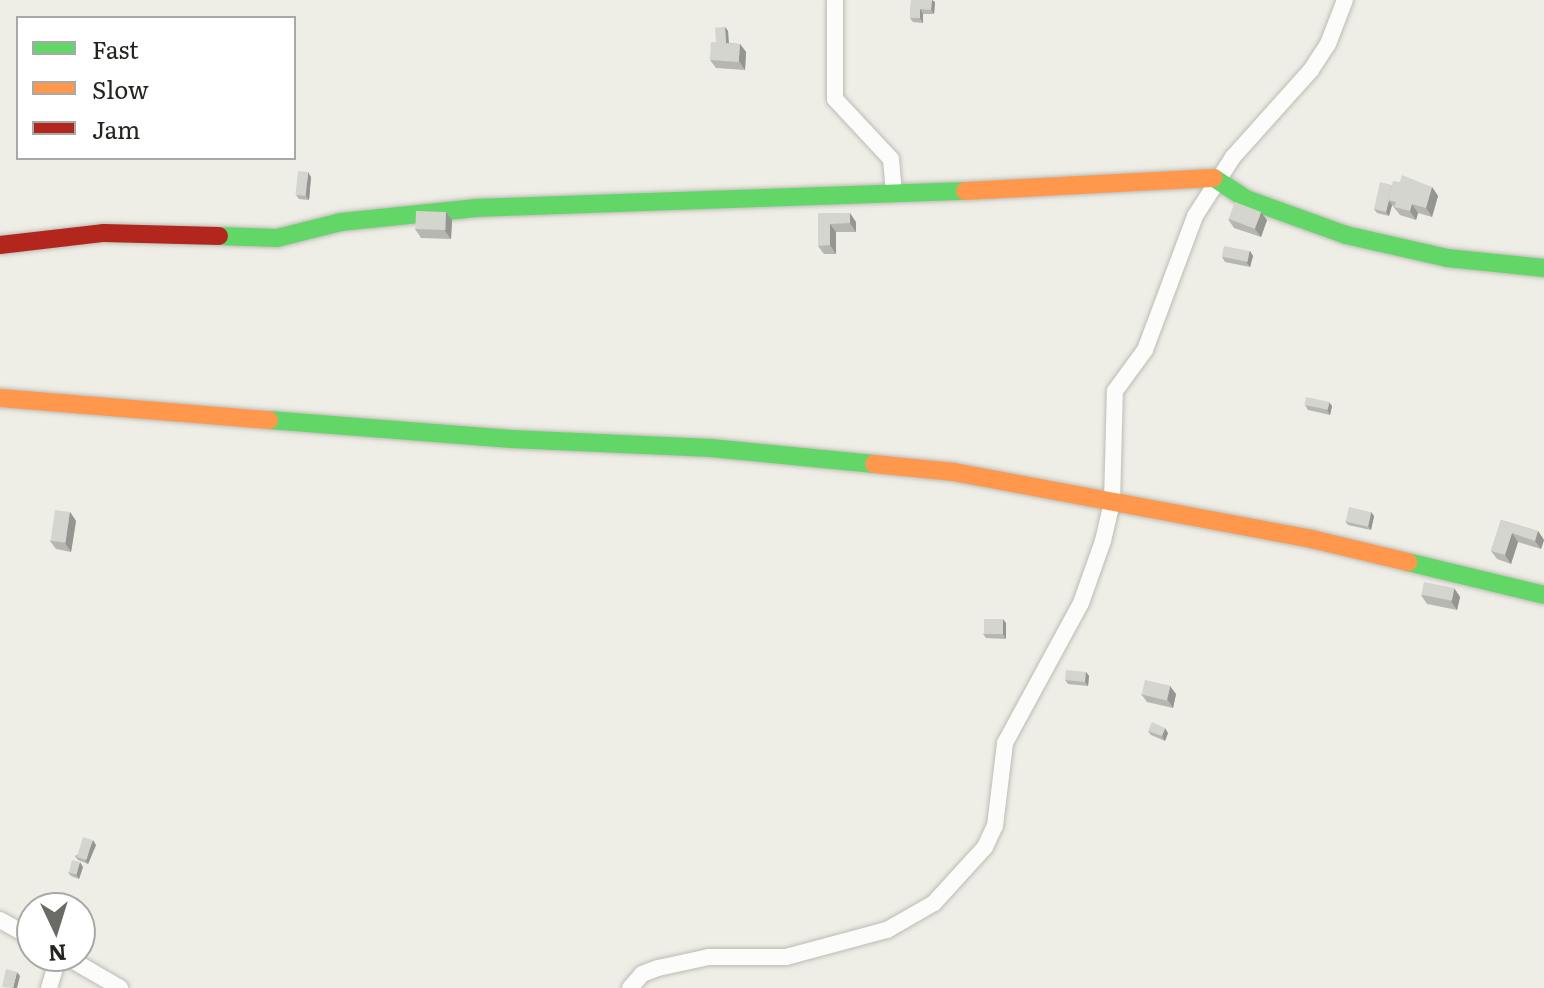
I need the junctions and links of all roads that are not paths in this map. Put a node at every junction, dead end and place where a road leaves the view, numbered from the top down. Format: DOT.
graph roads {
  1 [pos="835,0"];
  2 [pos="1345,0"];
  3 [pos="1218,178"];
  4 [pos="894,194"];
  5 [pos="0,245"];
  6 [pos="1544,268"];
  7 [pos="0,398"];
  8 [pos="1112,502"];
  9 [pos="1544,595"];
  10 [pos="91,972"];
  11 [pos="120,988"];
  12 [pos="630,988"];
  1 -- 4 [label="street"];
  2 -- 3 [label="street"];
  3 -- 4 [label="street"];
  3 -- 6 [label="street"];
  3 -- 8 [label="street"];
  4 -- 5 [label="street"];
  7 -- 8 [label="street"];
  8 -- 9 [label="street"];
  8 -- 12 [label="street"];
  10 -- 11 [label="street"];
}
